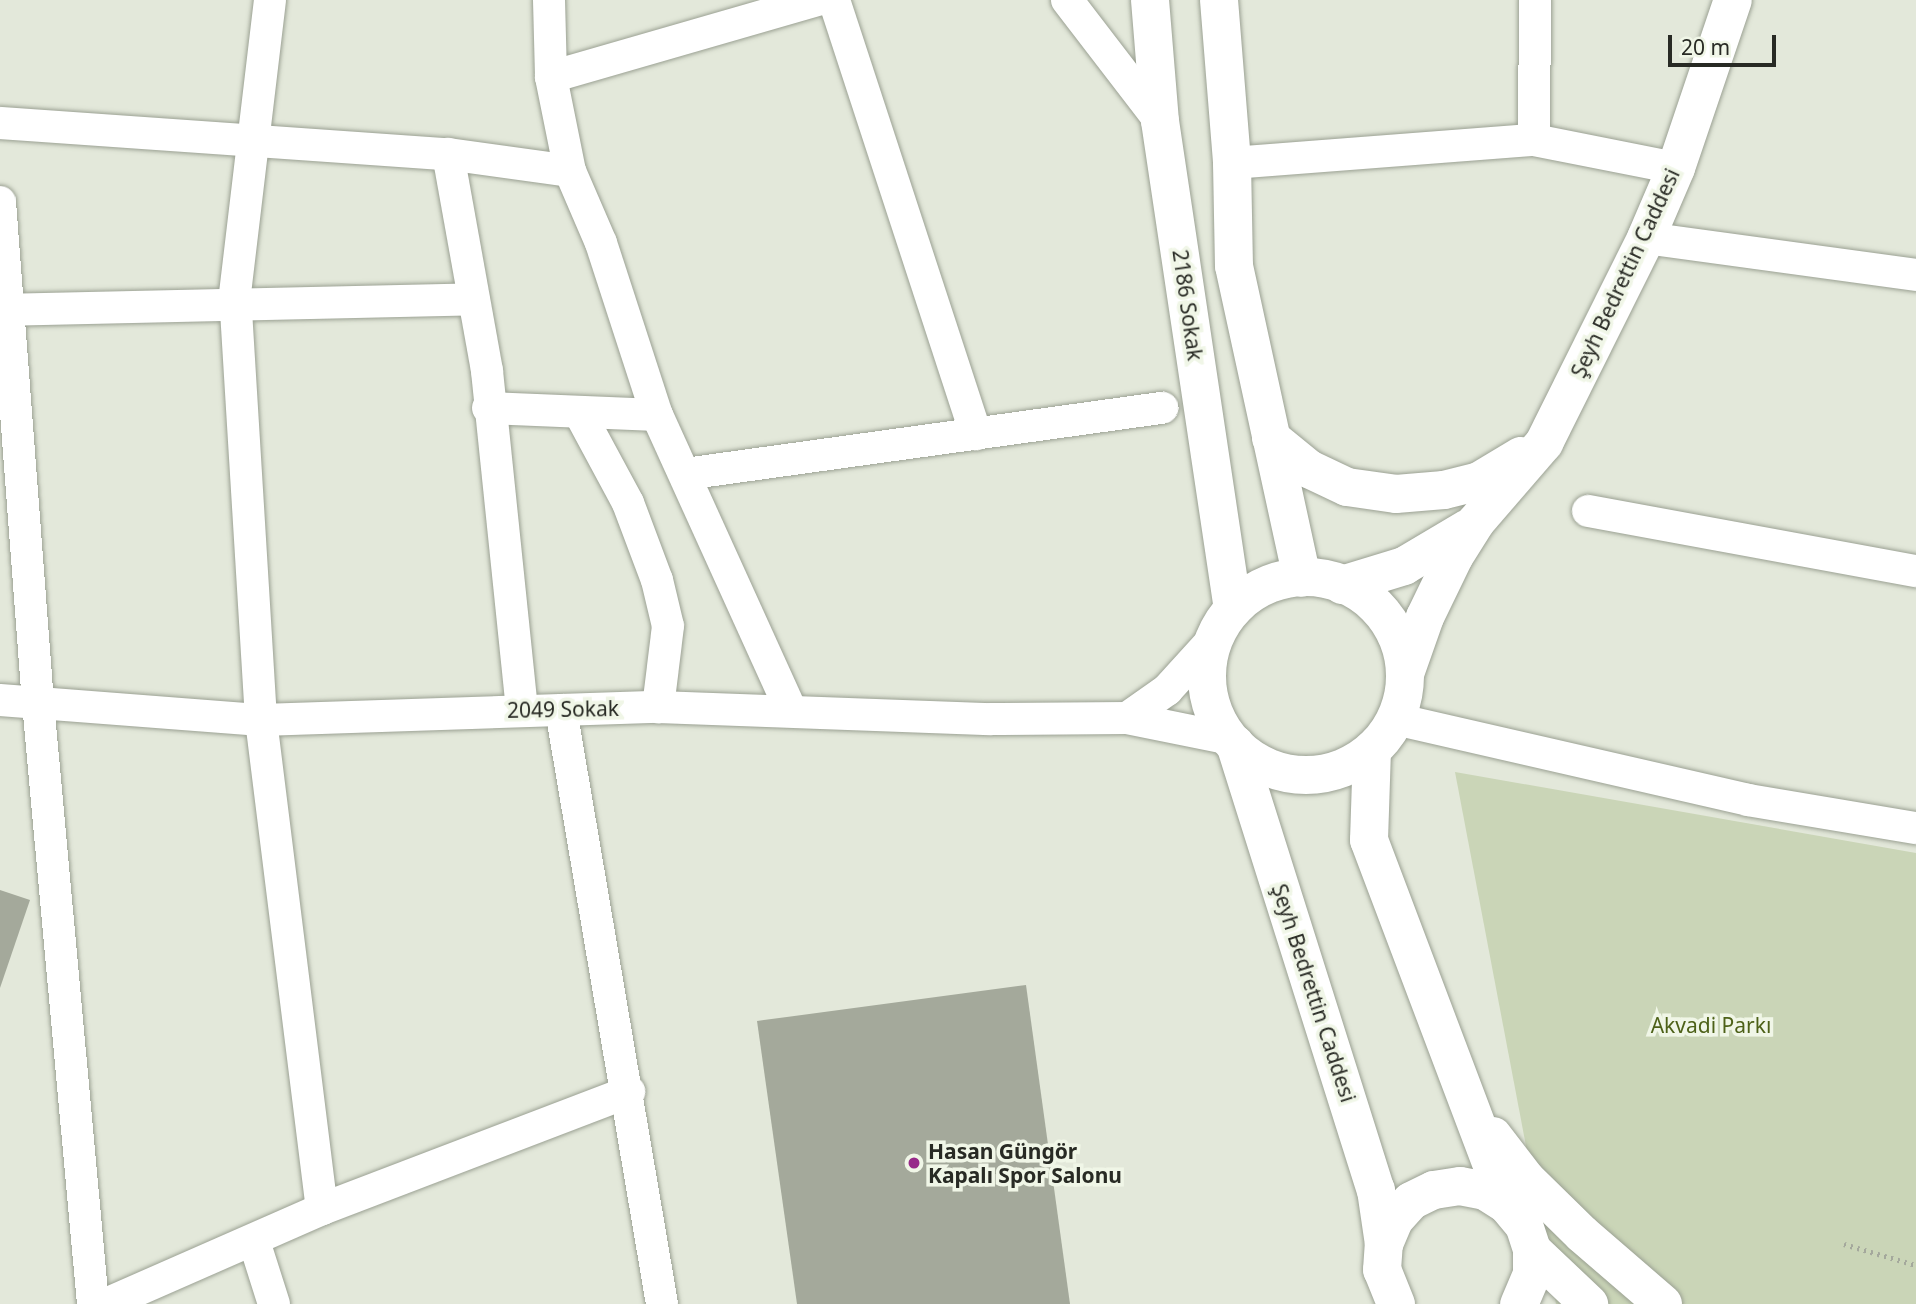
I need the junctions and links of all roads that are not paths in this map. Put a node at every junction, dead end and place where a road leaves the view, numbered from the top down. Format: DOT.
graph roads {
  1 [pos="271,0"];
  2 [pos="549,0"];
  3 [pos="818,0"];
  4 [pos="834,0"];
  5 [pos="1067,0"];
  6 [pos="1150,0"];
  7 [pos="1219,0"];
  8 [pos="1535,0"];
  9 [pos="1733,0"];
  10 [pos="551,77"];
  11 [pos="1160,121"];
  12 [pos="0,123"];
  13 [pos="1534,140"];
  14 [pos="256,144"];
  15 [pos="448,154"];
  16 [pos="1232,163"];
  17 [pos="1676,168"];
  18 [pos="570,171"];
  19 [pos="0,202"];
  20 [pos="1646,238"];
  21 [pos="1916,275"];
  22 [pos="473,299"];
  23 [pos="236,306"];
  24 [pos="3,310"];
  25 [pos="488,408"];
  26 [pos="1162,408"];
  27 [pos="579,412"];
  28 [pos="657,415"];
  29 [pos="976,434"];
  30 [pos="1272,438"];
  31 [pos="1544,443"];
  32 [pos="685,474"];
  33 [pos="1588,511"];
  34 [pos="1475,523"];
  35 [pos="1916,571"];
  36 [pos="1302,578"];
  37 [pos="1342,585"];
  38 [pos="1224,623"];
  39 [pos="1406,671"];
  40 [pos="0,701"];
  41 [pos="38,703"];
  42 [pos="658,707"];
  43 [pos="522,709"];
  44 [pos="561,710"];
  45 [pos="791,710"];
  46 [pos="1127,718"];
  47 [pos="1395,719"];
  48 [pos="261,720"];
  49 [pos="1232,741"];
  50 [pos="1372,750"];
  51 [pos="1916,828"];
  52 [pos="629,1092"];
  53 [pos="1472,1108"];
  54 [pos="1507,1205"];
  55 [pos="323,1209"];
  56 [pos="254,1241"];
  57 [pos="1384,1244"];
  58 [pos="1532,1250"];
  59 [pos="1389,1297"];
  60 [pos="93,1304"];
  61 [pos="106,1304"];
  62 [pos="274,1304"];
  63 [pos="662,1304"];
  64 [pos="1519,1304"];
  65 [pos="1590,1304"];
  66 [pos="1663,1304"];
  1 -- 14 [label="street"];
  2 -- 10 [label="street"];
  3 -- 10 [label="street"];
  4 -- 29 [label="street"];
  5 -- 11 [label="street"];
  6 -- 11 [label="main road, 2186 Sokak"];
  7 -- 16 [label="main road"];
  8 -- 13 [label="street"];
  9 -- 17 [label="main road, Şeyh Bedrettin Caddesi"];
  10 -- 18 [label="street"];
  11 -- 38 [label="main road, 2186 Sokak"];
  12 -- 14 [label="street"];
  13 -- 16 [label="street"];
  13 -- 17 [label="street"];
  14 -- 15 [label="street"];
  14 -- 23 [label="street"];
  15 -- 18 [label="street"];
  15 -- 22 [label="street"];
  16 -- 30 [label="main road"];
  17 -- 20 [label="main road, Şeyh Bedrettin Caddesi"];
  18 -- 28 [label="street"];
  19 -- 24 [label="street"];
  20 -- 21 [label="street"];
  20 -- 31 [label="main road, Şeyh Bedrettin Caddesi"];
  22 -- 23 [label="street"];
  22 -- 25 [label="street"];
  23 -- 24 [label="street"];
  23 -- 48 [label="street"];
  24 -- 41 [label="street"];
  25 -- 27 [label="street"];
  25 -- 43 [label="street"];
  26 -- 29 [label="street"];
  27 -- 28 [label="street"];
  27 -- 42 [label="street"];
  28 -- 32 [label="street"];
  29 -- 32 [label="street"];
  30 -- 31 [label="main road"];
  30 -- 36 [label="main road"];
  31 -- 34 [label="main road, Şeyh Bedrettin Caddesi"];
  32 -- 45 [label="street"];
  33 -- 35 [label="street"];
  34 -- 37 [label="main road, Şeyh Bedrettin Caddesi"];
  34 -- 39 [label="main road, Şeyh Bedrettin Caddesi"];
  36 -- 37 [label="main road"];
  36 -- 38 [label="main road"];
  37 -- 39 [label="main road"];
  38 -- 46 [label="street"];
  38 -- 49 [label="main road"];
  39 -- 47 [label="main road"];
  40 -- 41 [label="street, 2049 Sokak"];
  41 -- 48 [label="street, 2049 Sokak"];
  41 -- 60 [label="street"];
  42 -- 44 [label="street, 2049 Sokak"];
  42 -- 45 [label="street, 2049 Sokak"];
  43 -- 44 [label="street, 2049 Sokak"];
  43 -- 48 [label="street, 2049 Sokak"];
  44 -- 52 [label="street"];
  45 -- 46 [label="street, 2049 Sokak"];
  46 -- 49 [label="street, 2049 Sokak"];
  47 -- 50 [label="main road"];
  47 -- 51 [label="street"];
  48 -- 55 [label="street"];
  49 -- 50 [label="main road"];
  49 -- 57 [label="main road, Şeyh Bedrettin Caddesi"];
  50 -- 53 [label="main road"];
  52 -- 55 [label="street"];
  52 -- 63 [label="street"];
  53 -- 54 [label="main road"];
  53 -- 66 [label="main road"];
  54 -- 57 [label="main road"];
  54 -- 58 [label="main road"];
  55 -- 56 [label="street"];
  56 -- 61 [label="street"];
  56 -- 62 [label="street"];
  57 -- 59 [label="main road, Şeyh Bedrettin Caddesi"];
  58 -- 64 [label="main road"];
  58 -- 65 [label="main road"];
}
